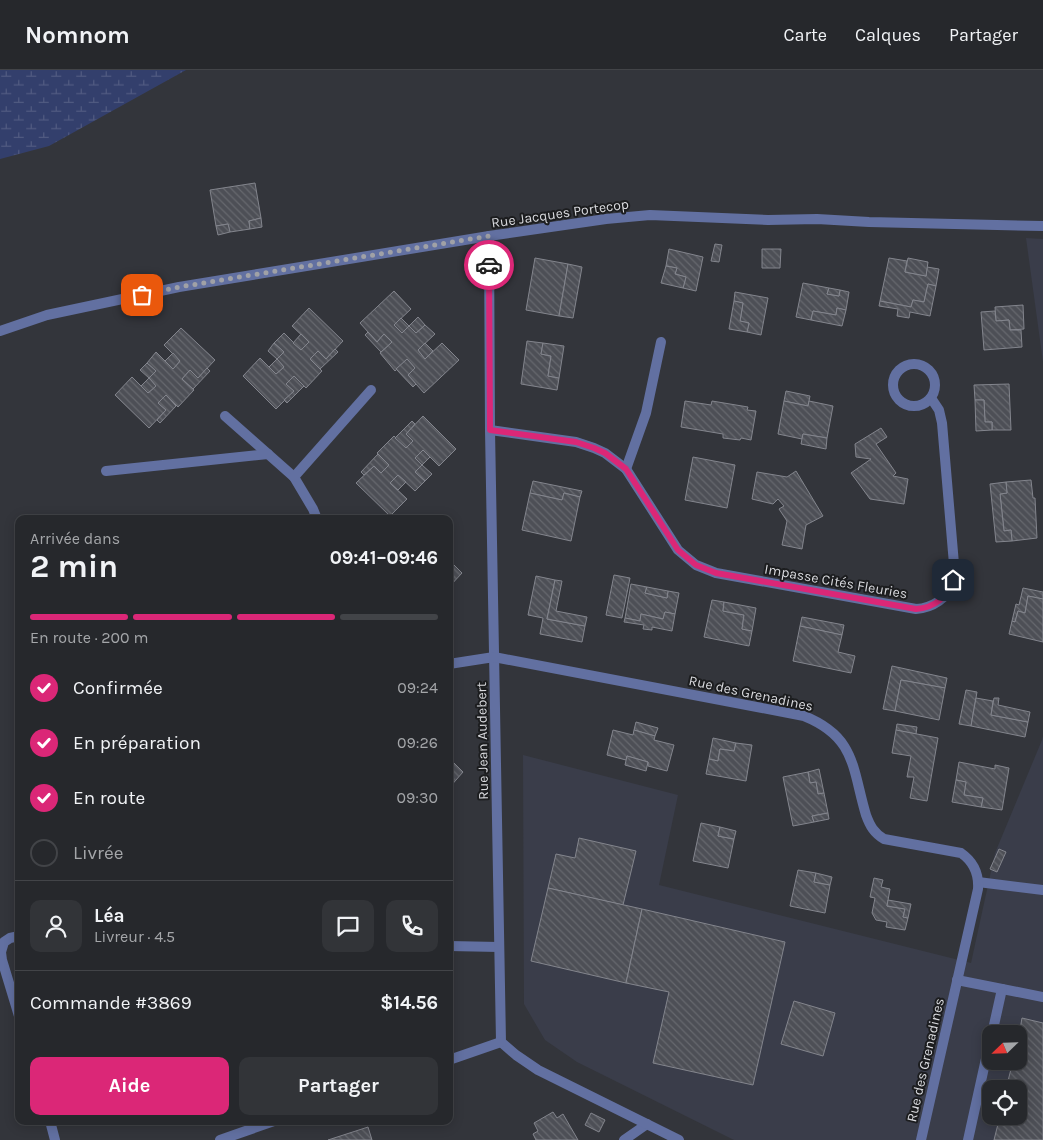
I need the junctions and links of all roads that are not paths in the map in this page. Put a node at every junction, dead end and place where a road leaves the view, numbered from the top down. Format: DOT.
graph roads {
  1 [pos="1043,226"];
  2 [pos="489,236"];
  3 [pos="0,331"];
  4 [pos="661,342"];
  5 [pos="371,390"];
  6 [pos="931,398"];
  7 [pos="225,416"];
  8 [pos="490,430"];
  9 [pos="268,454"];
  10 [pos="626,469"];
  11 [pos="106,471"];
  12 [pos="294,477"];
  13 [pos="315,515"];
  14 [pos="494,657"];
  15 [pos="453,663"];
  16 [pos="978,882"];
  17 [pos="1043,890"];
  18 [pos="15,937"];
  19 [pos="453,946"];
  20 [pos="499,947"];
  21 [pos="958,980"];
  22 [pos="1002,989"];
  23 [pos="1043,997"];
  24 [pos="15,1003"];
  25 [pos="994,1025"];
  26 [pos="501,1042"];
  27 [pos="453,1059"];
  28 [pos="984,1070"];
  29 [pos="647,1124"];
  30 [pos="51,1125"];
  31 [pos="263,1125"];
  32 [pos="55,1140"];
  33 [pos="220,1140"];
  34 [pos="624,1140"];
  35 [pos="678,1140"];
  36 [pos="921,1140"];
  37 [pos="968,1140"];
  1 -- 2 [label="street, Rue Jacques Portecop"];
  2 -- 3 [label="street, Rue Jacques Portecop"];
  2 -- 8 [label="street, Rue Jean Audebert"];
  4 -- 10 [label="street"];
  5 -- 12 [label="street"];
  6 -- 6 [label="street, Impasse Cités Fleuries"];
  6 -- 10 [label="street, Impasse Cités Fleuries"];
  7 -- 9 [label="street"];
  8 -- 10 [label="street, Impasse Cités Fleuries"];
  8 -- 14 [label="street, Rue Jean Audebert"];
  9 -- 11 [label="street"];
  9 -- 12 [label="street"];
  12 -- 13 [label="street"];
  14 -- 15 [label="street, Rue des Grenadines"];
  14 -- 16 [label="street, Rue des Grenadines"];
  14 -- 20 [label="street, Rue Jean Audebert"];
  16 -- 17 [label="street"];
  16 -- 21 [label="street, Rue des Grenadines"];
  18 -- 24 [label="street"];
  19 -- 20 [label="street"];
  20 -- 26 [label="street, Rue Jean Audebert"];
  21 -- 22 [label="street"];
  21 -- 36 [label="street, Rue des Grenadines"];
  22 -- 23 [label="street"];
  22 -- 25 [label="street"];
  26 -- 27 [label="street"];
  26 -- 29 [label="street"];
  28 -- 37 [label="street"];
  29 -- 34 [label="street"];
  29 -- 35 [label="street"];
  30 -- 32 [label="street"];
  31 -- 33 [label="street"];
}
